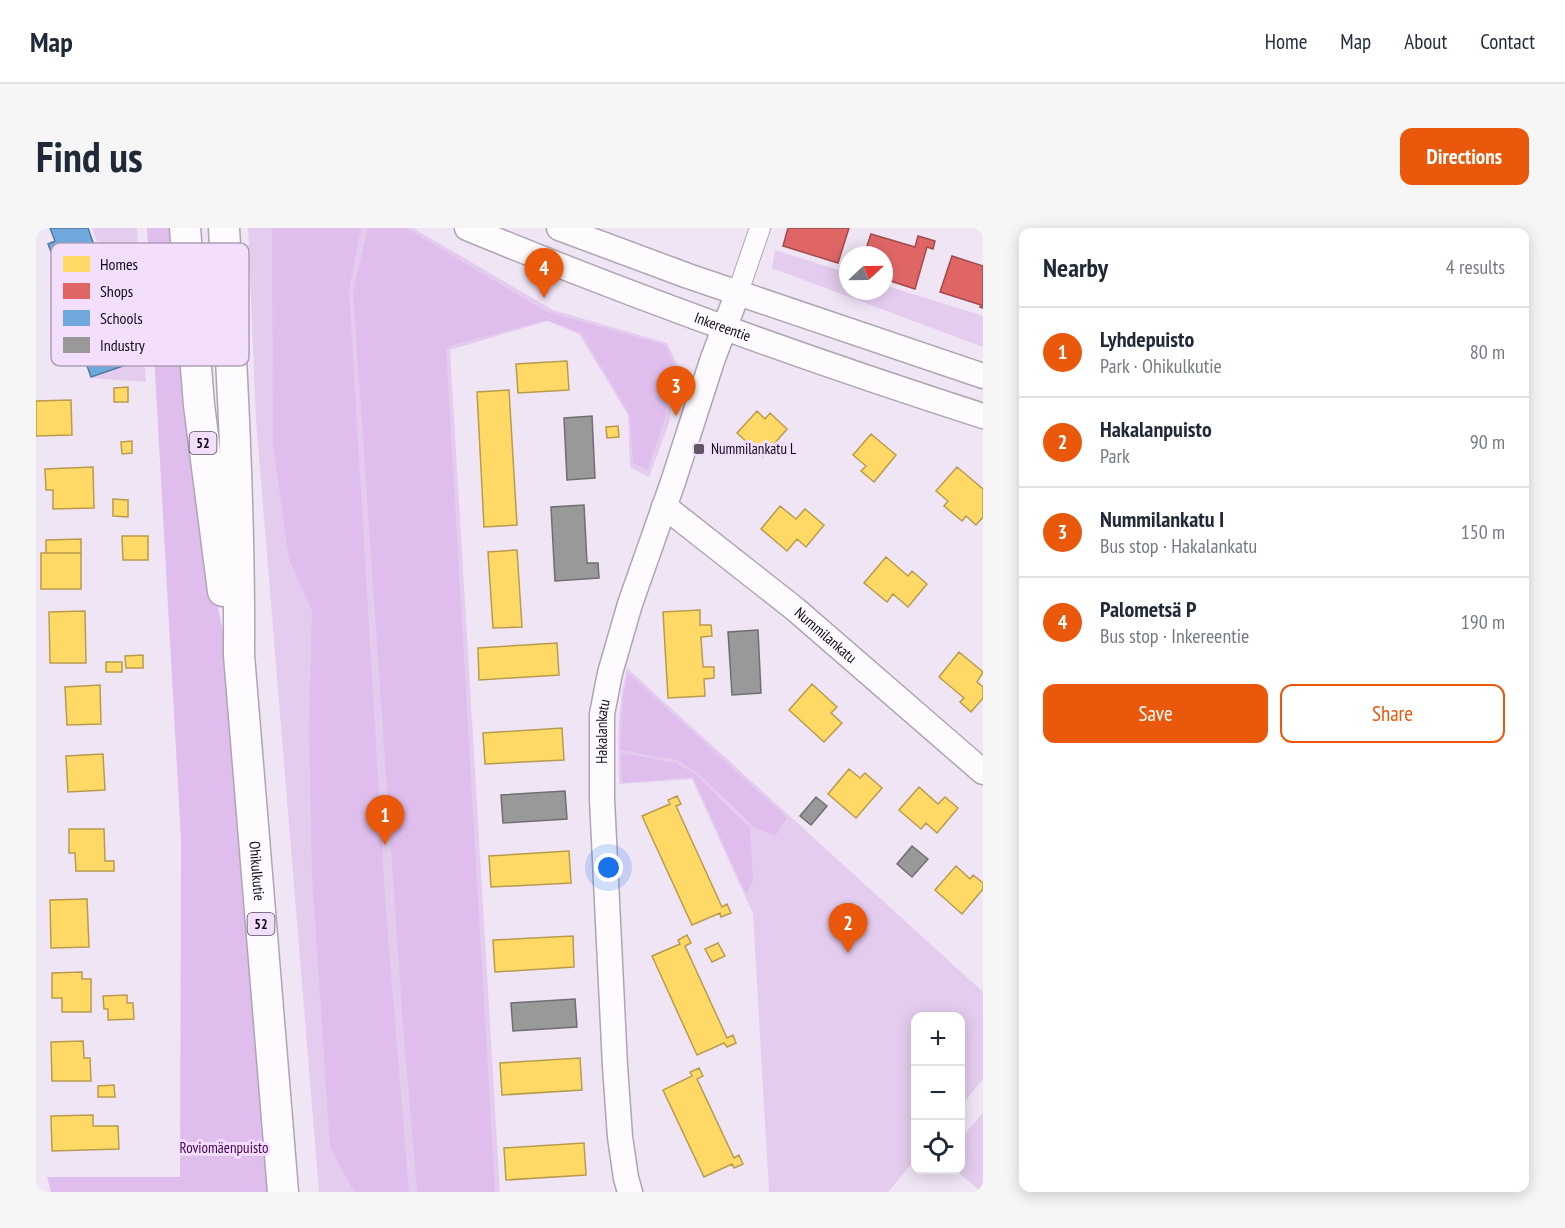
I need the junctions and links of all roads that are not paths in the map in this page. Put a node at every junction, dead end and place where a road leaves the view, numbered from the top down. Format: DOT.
graph roads {
  1 [pos="185,228"];
  2 [pos="224,228"];
  3 [pos="467,228"];
  4 [pos="559,228"];
  5 [pos="760,228"];
  6 [pos="186,243"];
  7 [pos="225,243"];
  8 [pos="738,292"];
  9 [pos="725,327"];
  10 [pos="196,366"];
  11 [pos="232,366"];
  12 [pos="983,376"];
  13 [pos="983,416"];
  14 [pos="664,506"];
  15 [pos="239,655"];
  16 [pos="982,768"];
  17 [pos="283,1192"];
  18 [pos="630,1192"];
  1 -- 6 [label="main road, Ohikulkutie / 52"];
  2 -- 7 [label="main road, Ohikulkutie / 52"];
  3 -- 9 [label="street, Inkereentie"];
  4 -- 8 [label="street"];
  5 -- 8 [label="street"];
  8 -- 9 [label="street, Hakalankatu"];
  8 -- 12 [label="street"];
  9 -- 13 [label="street, Inkereentie"];
  9 -- 14 [label="street, Hakalankatu"];
  10 -- 15 [label="main road, Ohikulkutie / 52"];
  11 -- 15 [label="main road, Ohikulkutie / 52"];
  14 -- 16 [label="street, Nummilankatu"];
  14 -- 18 [label="street, Hakalankatu"];
  15 -- 17 [label="main road, Ohikulkutie / 52"];
}
